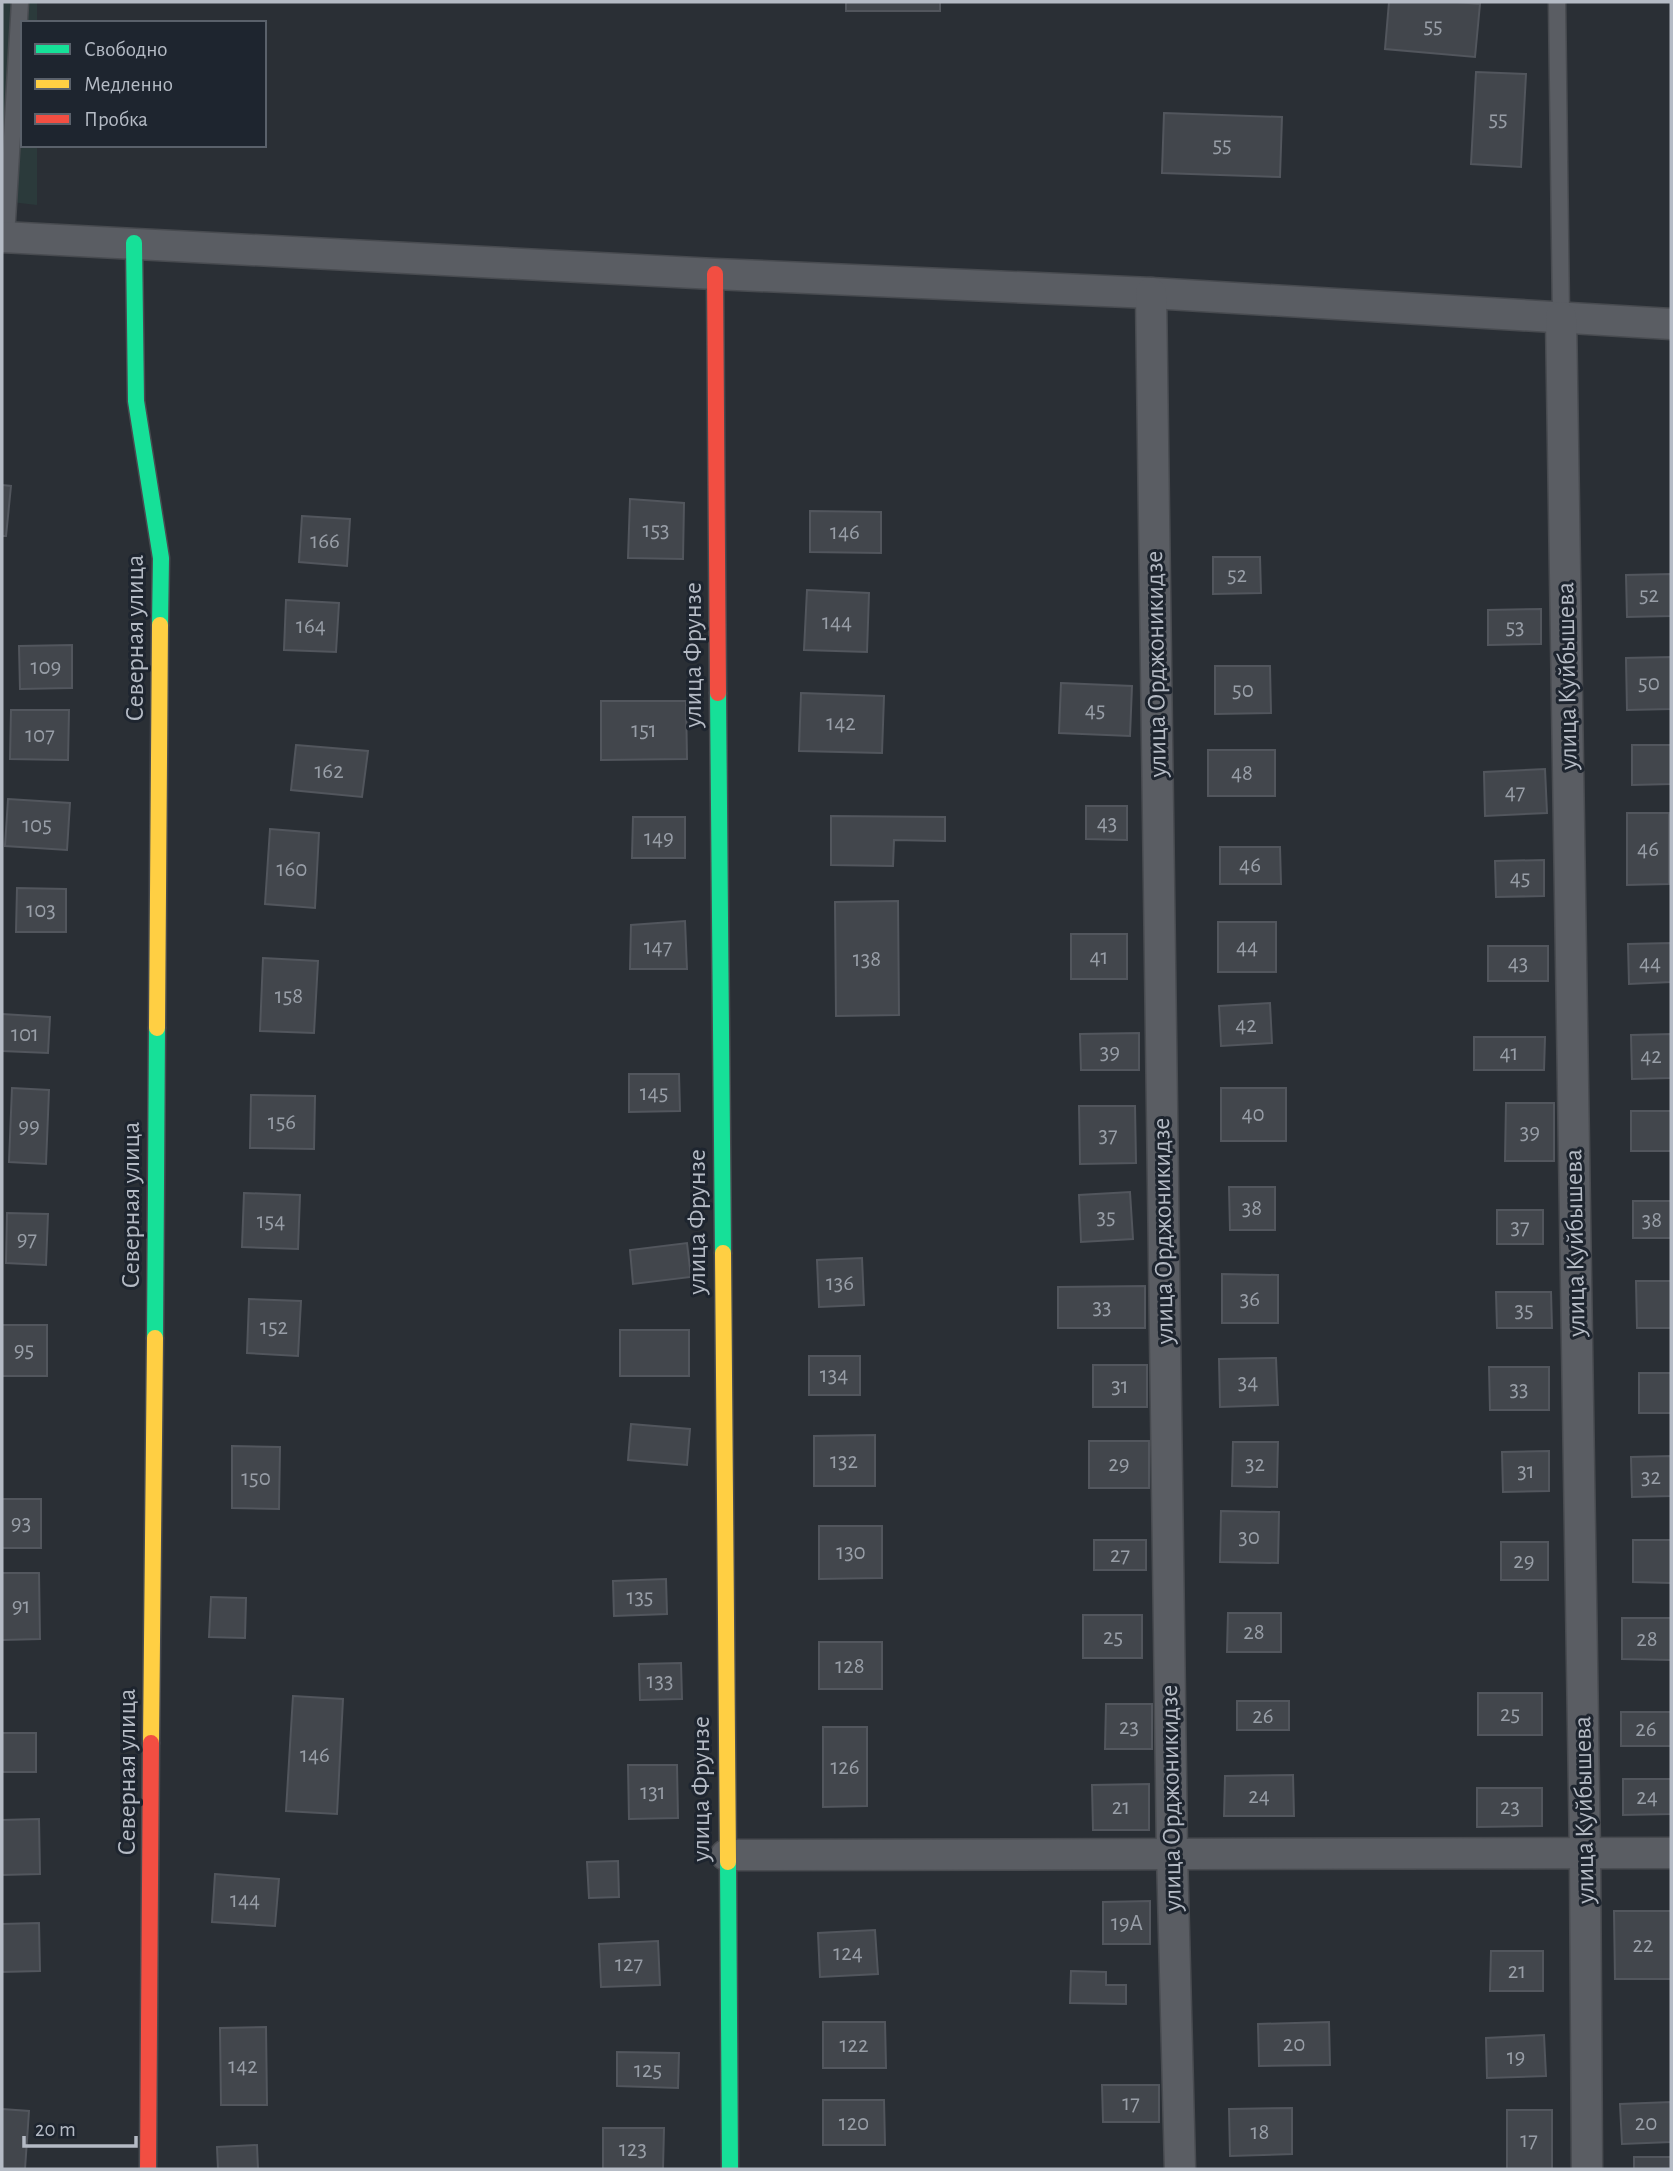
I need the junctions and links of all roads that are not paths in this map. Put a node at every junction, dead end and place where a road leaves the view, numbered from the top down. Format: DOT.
graph roads {
  1 [pos="20,2"];
  2 [pos="1556,2"];
  3 [pos="4,237"];
  4 [pos="134,243"];
  5 [pos="715,274"];
  6 [pos="1151,293"];
  7 [pos="1561,317"];
  8 [pos="1671,324"];
  9 [pos="1171,1853"];
  10 [pos="1671,1853"];
  11 [pos="726,1855"];
  12 [pos="1585,1855"];
  13 [pos="148,2169"];
  14 [pos="730,2169"];
  15 [pos="1180,2169"];
  16 [pos="1587,2169"];
  1 -- 3 [label="lane"];
  2 -- 7 [label="lane"];
  3 -- 4 [label="street"];
  4 -- 5 [label="street"];
  4 -- 13 [label="street, Северная улица"];
  5 -- 6 [label="street"];
  5 -- 11 [label="street, улица Фрунзе"];
  6 -- 7 [label="street"];
  6 -- 9 [label="street, улица Орджоникидзе"];
  7 -- 8 [label="street"];
  7 -- 12 [label="street, улица Куйбышева"];
  9 -- 11 [label="street"];
  9 -- 12 [label="street"];
  9 -- 15 [label="street, улица Орджоникидзе"];
  10 -- 12 [label="street"];
  11 -- 14 [label="street, улица Фрунзе"];
  12 -- 16 [label="street, улица Куйбышева"];
}
